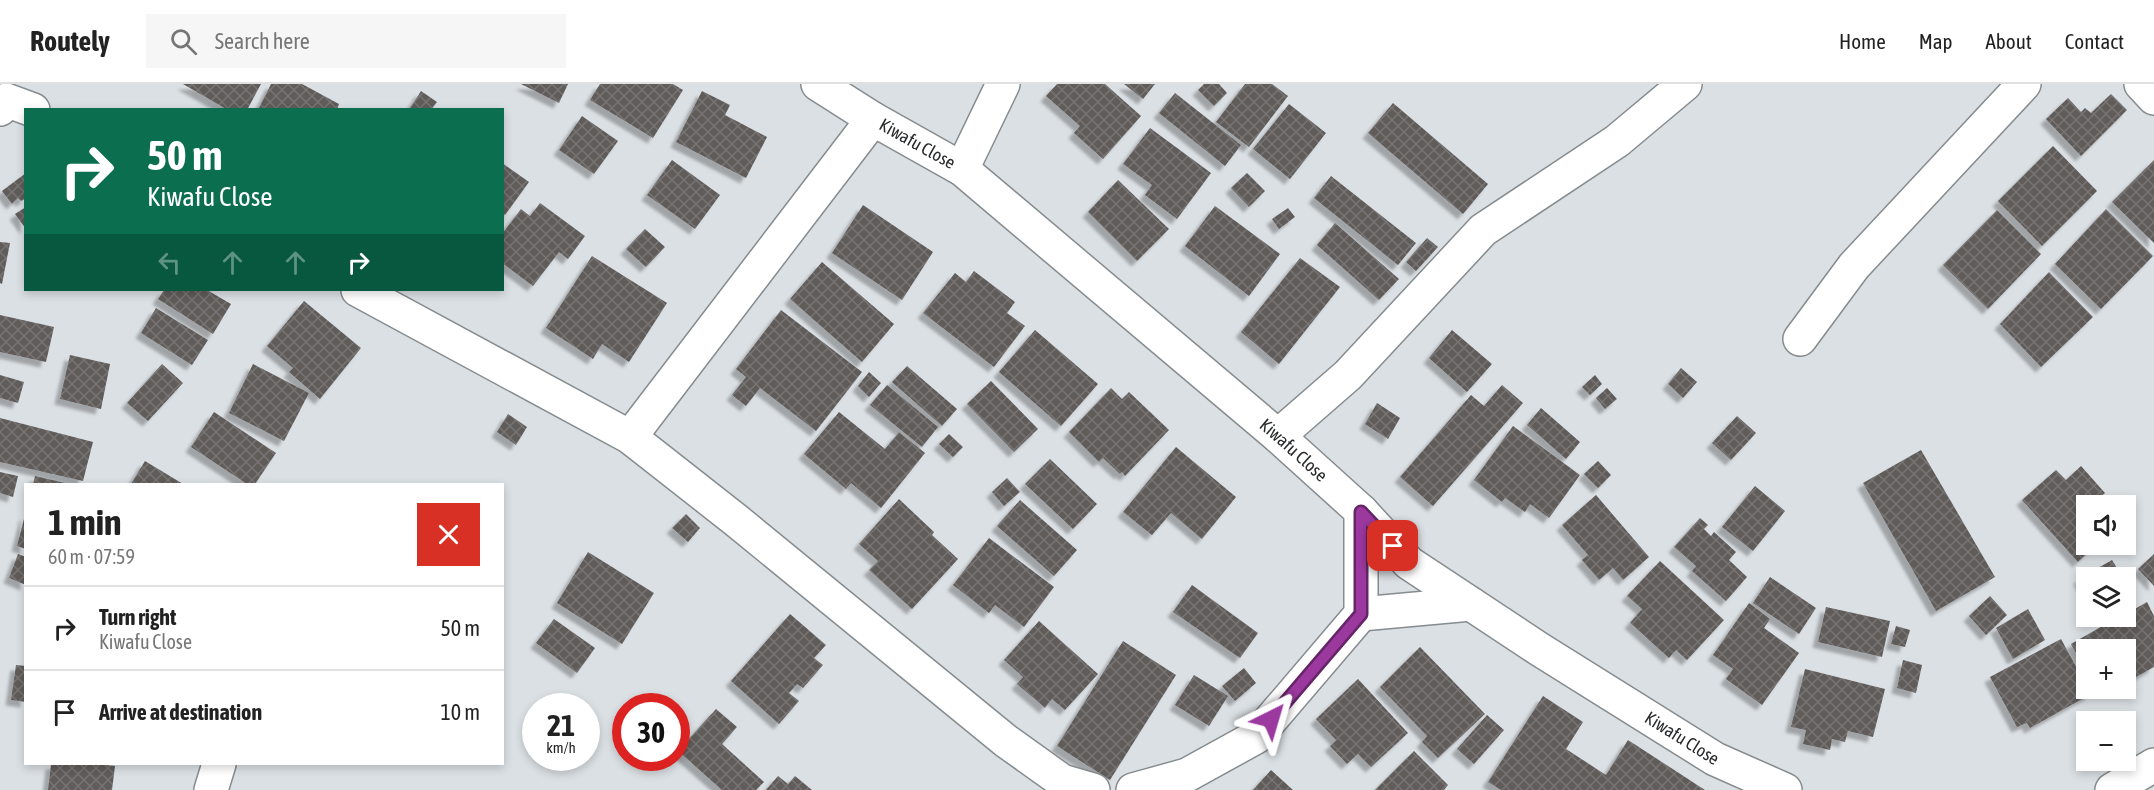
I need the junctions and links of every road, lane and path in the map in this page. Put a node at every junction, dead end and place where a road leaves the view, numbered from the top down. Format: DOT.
graph roads {
  1 [pos="818,84"];
  2 [pos="1004,84"];
  3 [pos="1685,84"];
  4 [pos="2024,84"];
  5 [pos="2141,84"];
  6 [pos="2154,98"];
  7 [pos="28,108"];
  8 [pos="0,109"];
  9 [pos="873,119"];
  10 [pos="962,169"];
  11 [pos="360,291"];
  12 [pos="1800,339"];
  13 [pos="1278,436"];
  14 [pos="630,437"];
  15 [pos="1361,512"];
  16 [pos="1471,604"];
  17 [pos="1361,614"];
  18 [pos="219,765"];
  19 [pos="2154,765"];
  20 [pos="212,790"];
  21 [pos="1093,790"];
  22 [pos="1133,790"];
  23 [pos="1785,790"];
  24 [pos="2112,790"];
  1 -- 9 [label="street, Kiwafu Close"];
  2 -- 10 [label="street"];
  3 -- 13 [label="street"];
  4 -- 12 [label="street"];
  5 -- 6 [label="street"];
  7 -- 8 [label="street"];
  9 -- 10 [label="street, Kiwafu Close"];
  9 -- 14 [label="street"];
  10 -- 13 [label="street, Kiwafu Close"];
  11 -- 14 [label="street"];
  13 -- 15 [label="street, Kiwafu Close"];
  14 -- 21 [label="street"];
  15 -- 16 [label="street, Kiwafu Close"];
  15 -- 17 [label="street"];
  16 -- 17 [label="street"];
  16 -- 23 [label="street, Kiwafu Close"];
  17 -- 22 [label="street"];
  18 -- 20 [label="street"];
  19 -- 24 [label="street"];
}
